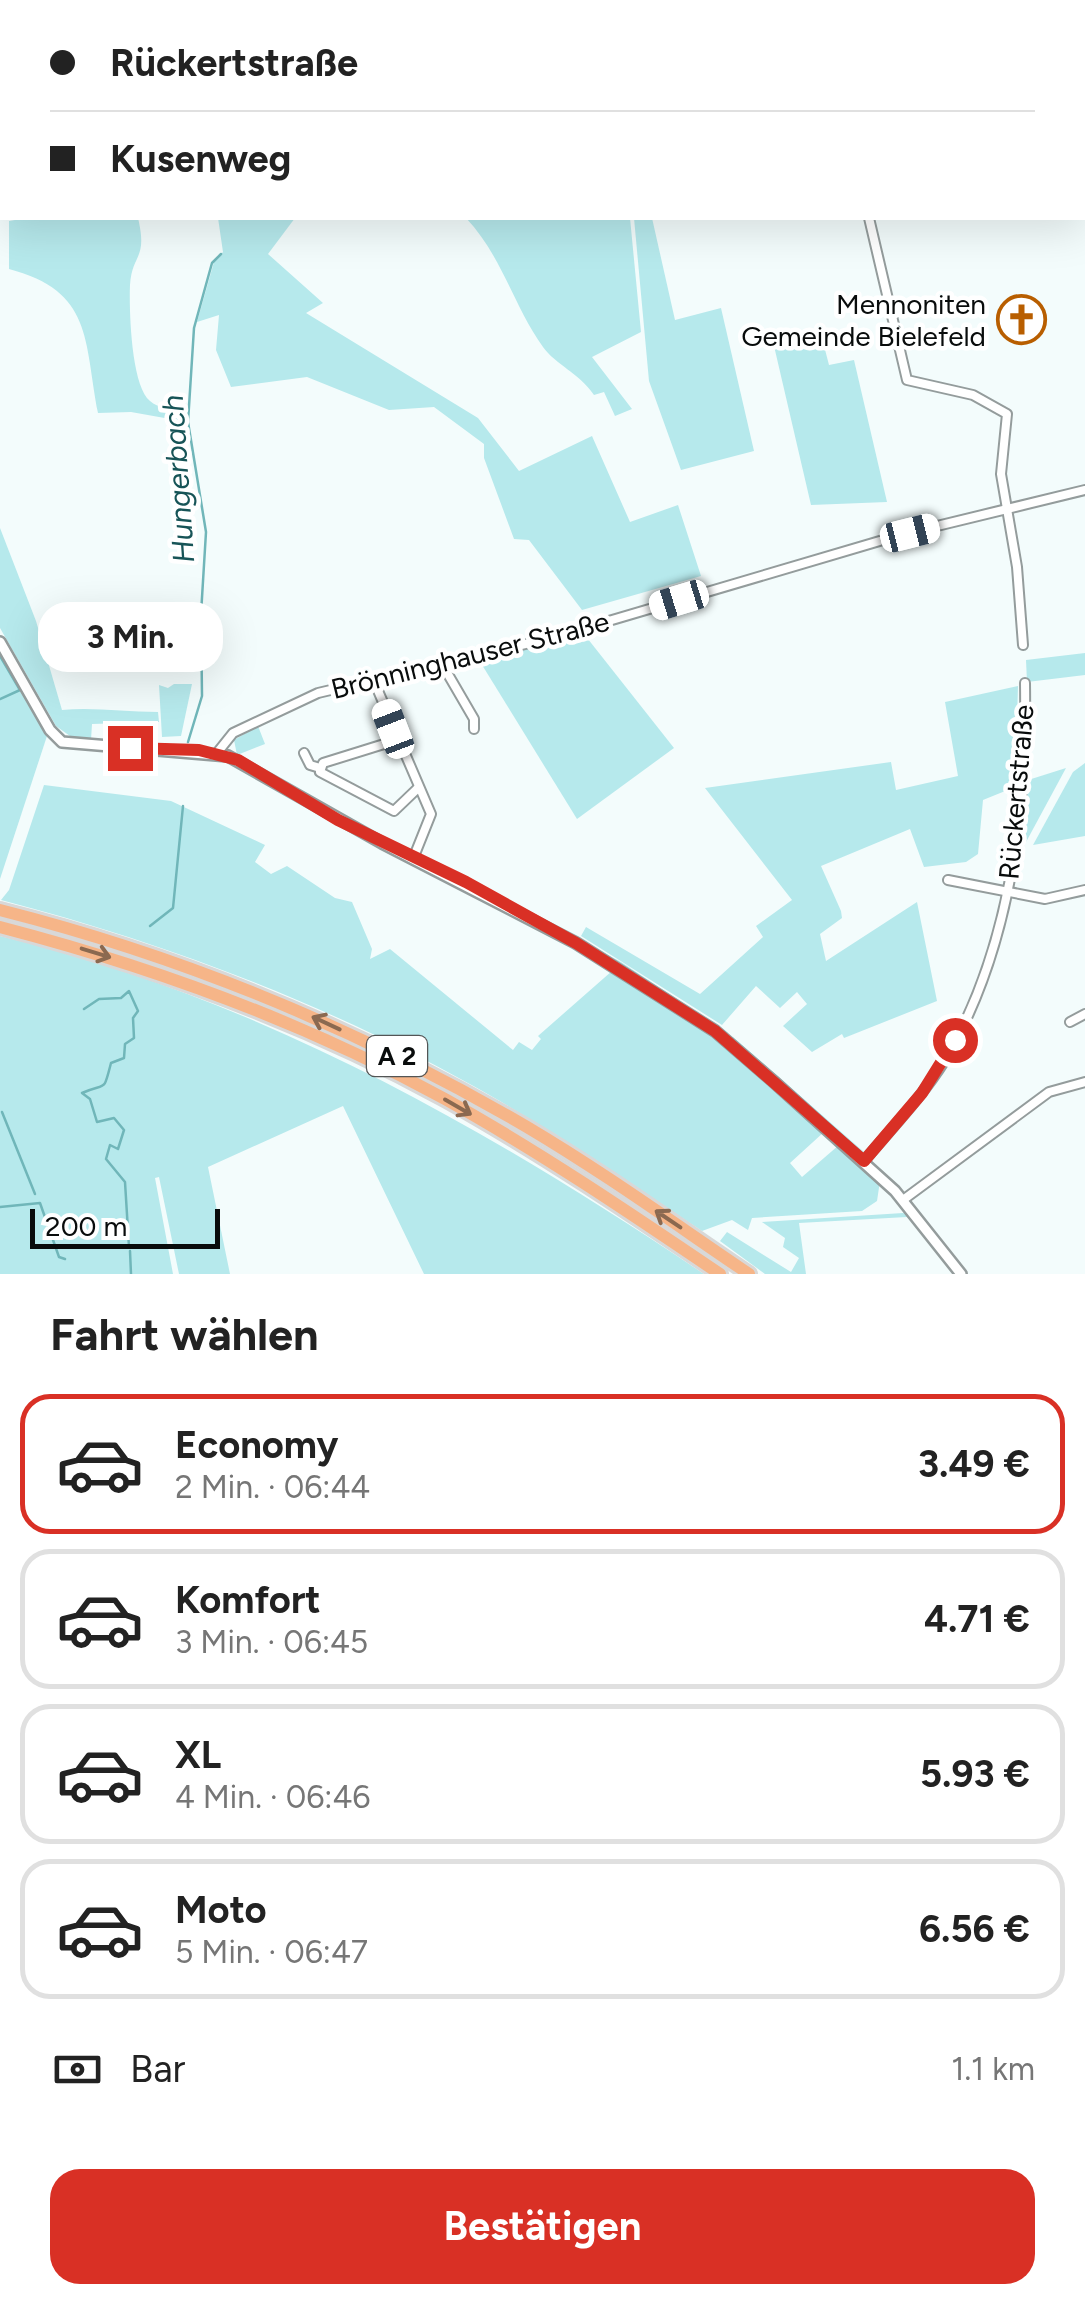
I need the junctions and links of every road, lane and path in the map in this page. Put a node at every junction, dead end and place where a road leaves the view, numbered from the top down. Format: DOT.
graph roads {
  1 [pos="869,220"];
  2 [pos="1085,490"];
  3 [pos="1006,509"];
  4 [pos="0,642"];
  5 [pos="1022,645"];
  6 [pos="442,664"];
  7 [pos="374,679"];
  8 [pos="1025,684"];
  9 [pos="474,730"];
  10 [pos="397,740"];
  11 [pos="304,753"];
  12 [pos="217,754"];
  13 [pos="320,768"];
  14 [pos="418,788"];
  15 [pos="414,859"];
  16 [pos="948,880"];
  17 [pos="1085,890"];
  18 [pos="1008,892"];
  19 [pos="4,911"];
  20 [pos="1,927"];
  21 [pos="1085,1014"];
  22 [pos="1070,1022"];
  23 [pos="1085,1082"];
  24 [pos="864,1161"];
  25 [pos="904,1200"];
  26 [pos="720,1274"];
  27 [pos="749,1274"];
  28 [pos="961,1274"];
  1 -- 3 [label="street"];
  2 -- 3 [label="street, Brönninghauser Straße"];
  3 -- 5 [label="street"];
  3 -- 6 [label="street, Brönninghauser Straße"];
  4 -- 12 [label="street"];
  6 -- 7 [label="street, Brönninghauser Straße"];
  6 -- 9 [label="street"];
  7 -- 10 [label="street"];
  7 -- 12 [label="street, Brönninghauser Straße"];
  8 -- 18 [label="street, Rückertstraße"];
  10 -- 13 [label="street"];
  10 -- 14 [label="street"];
  11 -- 13 [label="street"];
  12 -- 15 [label="street"];
  13 -- 14 [label="street"];
  14 -- 15 [label="street"];
  15 -- 24 [label="street"];
  16 -- 18 [label="street"];
  17 -- 18 [label="street"];
  18 -- 24 [label="street, Rückertstraße"];
  27 -- 19 [label="highway, A 2, one-way"];
  20 -- 26 [label="highway, A 2, one-way"];
  21 -- 22 [label="street"];
  23 -- 25 [label="street"];
  24 -- 25 [label="street"];
  25 -- 28 [label="street"];
}
